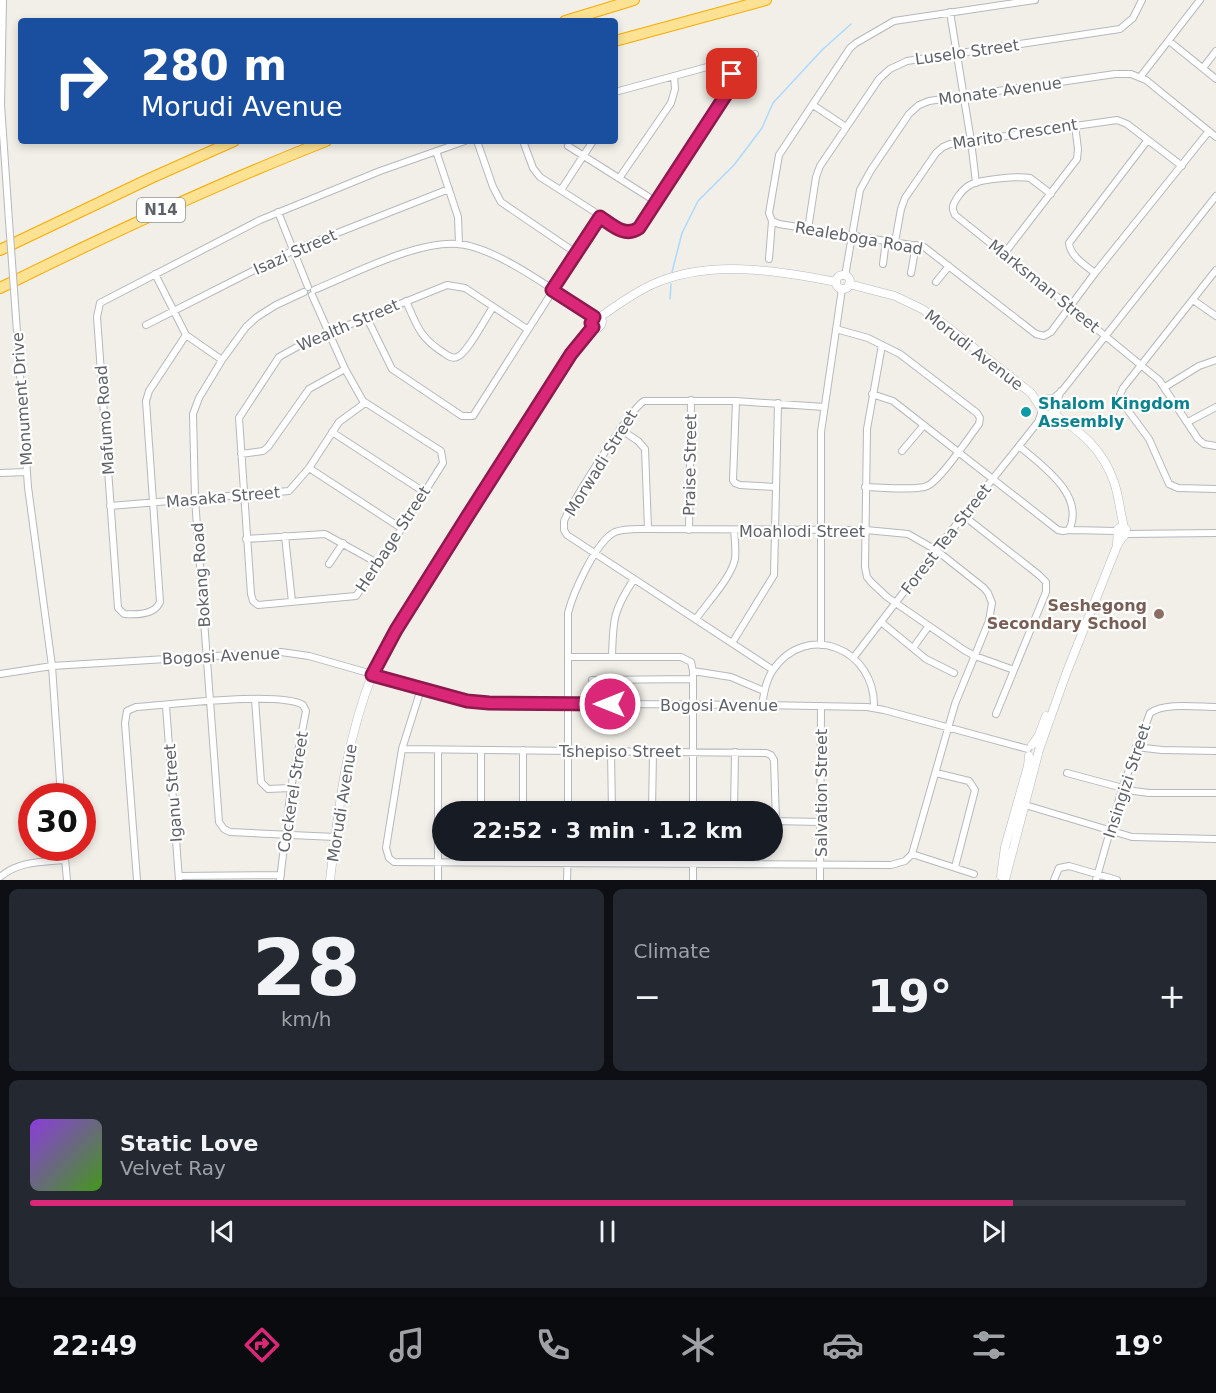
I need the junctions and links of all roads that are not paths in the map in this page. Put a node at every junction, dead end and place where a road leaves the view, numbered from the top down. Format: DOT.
graph roads {
  1 [pos="3,0"];
  2 [pos="634,0"];
  3 [pos="766,0"];
  4 [pos="1035,0"];
  5 [pos="1142,0"];
  6 [pos="1200,0"];
  7 [pos="950,12"];
  8 [pos="575,18"];
  9 [pos="618,40"];
  10 [pos="1169,41"];
  11 [pos="1216,51"];
  12 [pos="956,53"];
  13 [pos="754,54"];
  14 [pos="730,61"];
  15 [pos="1203,68"];
  16 [pos="674,76"];
  17 [pos="1141,76"];
  18 [pos="1216,79"];
  19 [pos="618,91"];
  20 [pos="964,96"];
  21 [pos="0,105"];
  22 [pos="813,105"];
  23 [pos="1075,125"];
  24 [pos="846,127"];
  25 [pos="1209,131"];
  26 [pos="1216,137"];
  27 [pos="971,141"];
  28 [pos="1147,141"];
  29 [pos="227,144"];
  30 [pos="318,144"];
  31 [pos="456,144"];
  32 [pos="478,144"];
  33 [pos="524,144"];
  34 [pos="591,144"];
  35 [pos="568,146"];
  36 [pos="436,151"];
  37 [pos="583,156"];
  38 [pos="1182,166"];
  39 [pos="621,177"];
  40 [pos="976,183"];
  41 [pos="449,189"];
  42 [pos="561,190"];
  43 [pos="1051,194"];
  44 [pos="1216,196"];
  45 [pos="656,201"];
  46 [pos="278,212"];
  47 [pos="600,217"];
  48 [pos="772,220"];
  49 [pos="808,229"];
  50 [pos="851,236"];
  51 [pos="886,240"];
  52 [pos="895,242"];
  53 [pos="459,244"];
  54 [pos="916,245"];
  55 [pos="0,250"];
  56 [pos="294,250"];
  57 [pos="576,253"];
  58 [pos="1004,254"];
  59 [pos="769,259"];
  60 [pos="883,264"];
  61 [pos="949,266"];
  62 [pos="1216,270"];
  63 [pos="911,273"];
  64 [pos="1095,273"];
  65 [pos="155,274"];
  66 [pos="844,276"];
  67 [pos="836,282"];
  68 [pos="936,282"];
  69 [pos="846,286"];
  70 [pos="0,288"];
  71 [pos="552,290"];
  72 [pos="310,291"];
  73 [pos="1193,300"];
  74 [pos="406,301"];
  75 [pos="1071,306"];
  76 [pos="493,307"];
  77 [pos="173,310"];
  78 [pos="1216,316"];
  79 [pos="597,317"];
  80 [pos="367,318"];
  81 [pos="146,325"];
  82 [pos="527,329"];
  83 [pos="836,329"];
  84 [pos="329,333"];
  85 [pos="186,335"];
  86 [pos="1105,335"];
  87 [pos="882,345"];
  88 [pos="222,360"];
  89 [pos="1216,360"];
  90 [pos="1141,364"];
  91 [pos="345,369"];
  92 [pos="1165,387"];
  93 [pos="872,394"];
  94 [pos="691,400"];
  95 [pos="736,401"];
  96 [pos="365,403"];
  97 [pos="778,403"];
  98 [pos="824,407"];
  99 [pos="1216,407"];
  100 [pos="1049,408"];
  101 [pos="1188,422"];
  102 [pos="924,425"];
  103 [pos="620,429"];
  104 [pos="332,432"];
  105 [pos="1019,446"];
  106 [pos="1216,446"];
  107 [pos="902,451"];
  108 [pos="957,452"];
  109 [pos="241,454"];
  110 [pos="309,468"];
  111 [pos="27,472"];
  112 [pos="0,473"];
  113 [pos="993,480"];
  114 [pos="775,487"];
  115 [pos="866,487"];
  116 [pos="1216,489"];
  117 [pos="424,492"];
  118 [pos="243,496"];
  119 [pos="195,499"];
  120 [pos="152,502"];
  121 [pos="110,506"];
  122 [pos="964,516"];
  123 [pos="400,528"];
  124 [pos="648,529"];
  125 [pos="689,530"];
  126 [pos="734,530"];
  127 [pos="866,530"];
  128 [pos="775,531"];
  129 [pos="820,531"];
  130 [pos="1066,531"];
  131 [pos="1122,531"];
  132 [pos="1215,533"];
  133 [pos="285,536"];
  134 [pos="246,539"];
  135 [pos="343,543"];
  136 [pos="936,550"];
  137 [pos="596,555"];
  138 [pos="329,564"];
  139 [pos="379,564"];
  140 [pos="634,579"];
  141 [pos="292,602"];
  142 [pos="896,603"];
  143 [pos="262,605"];
  144 [pos="696,619"];
  145 [pos="881,622"];
  146 [pos="928,627"];
  147 [pos="732,643"];
  148 [pos="821,645"];
  149 [pos="913,648"];
  150 [pos="207,656"];
  151 [pos="975,656"];
  152 [pos="568,657"];
  153 [pos="612,657"];
  154 [pos="854,657"];
  155 [pos="52,666"];
  156 [pos="1014,669"];
  157 [pos="693,670"];
  158 [pos="773,670"];
  159 [pos="954,673"];
  160 [pos="0,674"];
  161 [pos="1066,674"];
  162 [pos="372,675"];
  163 [pos="693,679"];
  164 [pos="592,680"];
  165 [pos="421,689"];
  166 [pos="764,691"];
  167 [pos="255,699"];
  168 [pos="210,702"];
  169 [pos="568,704"];
  170 [pos="693,705"];
  171 [pos="762,705"];
  172 [pos="166,706"];
  173 [pos="821,706"];
  174 [pos="1216,707"];
  175 [pos="874,708"];
  176 [pos="996,714"];
  177 [pos="948,727"];
  178 [pos="1136,747"];
  179 [pos="402,749"];
  180 [pos="438,750"];
  181 [pos="481,750"];
  182 [pos="524,750"];
  183 [pos="1030,750"];
  184 [pos="567,751"];
  185 [pos="611,751"];
  186 [pos="653,751"];
  187 [pos="1216,751"];
  188 [pos="693,752"];
  189 [pos="735,752"];
  190 [pos="1039,752"];
  191 [pos="936,773"];
  192 [pos="1067,773"];
  193 [pos="60,783"];
  194 [pos="291,788"];
  195 [pos="1122,789"];
  196 [pos="1216,793"];
  197 [pos="481,801"];
  198 [pos="523,801"];
  199 [pos="568,801"];
  200 [pos="612,801"];
  201 [pos="652,801"];
  202 [pos="693,801"];
  203 [pos="734,801"];
  204 [pos="774,801"];
  205 [pos="1022,805"];
  206 [pos="783,821"];
  207 [pos="820,822"];
  208 [pos="1110,831"];
  209 [pos="287,834"];
  210 [pos="335,837"];
  211 [pos="1216,839"];
  212 [pos="912,854"];
  213 [pos="54,861"];
  214 [pos="65,861"];
  215 [pos="438,862"];
  216 [pos="480,862"];
  217 [pos="523,863"];
  218 [pos="567,863"];
  219 [pos="693,864"];
  220 [pos="820,864"];
  221 [pos="955,867"];
  222 [pos="974,874"];
  223 [pos="0,877"];
  224 [pos="1054,877"];
  225 [pos="179,878"];
  226 [pos="280,878"];
  227 [pos="1096,878"];
  228 [pos="67,880"];
  229 [pos="136,880"];
  230 [pos="330,880"];
  231 [pos="438,880"];
  232 [pos="567,880"];
  233 [pos="693,880"];
  234 [pos="820,880"];
  235 [pos="1002,880"];
  236 [pos="1117,880"];
  1 -- 21 [label="street, Monument Drive"];
  2 -- 8 [label="highway"];
  3 -- 9 [label="highway"];
  4 -- 7 [label="street, Realeboga Road"];
  5 -- 12 [label="street, Luselo Street"];
  6 -- 10 [label="street"];
  7 -- 12 [label="street"];
  7 -- 22 [label="street, Realeboga Road"];
  10 -- 15 [label="street"];
  10 -- 17 [label="street"];
  11 -- 15 [label="street"];
  12 -- 20 [label="street"];
  12 -- 24 [label="street, Luselo Street"];
  13 -- 14 [label="street"];
  14 -- 16 [label="street"];
  14 -- 45 [label="street"];
  15 -- 18 [label="street"];
  16 -- 19 [label="street"];
  16 -- 39 [label="street"];
  17 -- 20 [label="street, Monate Avenue"];
  17 -- 25 [label="street"];
  20 -- 27 [label="street"];
  20 -- 50 [label="street, Monate Avenue"];
  21 -- 111 [label="street, Monument Drive, bridge"];
  22 -- 24 [label="street"];
  22 -- 48 [label="street, Realeboga Road"];
  23 -- 27 [label="street, Marito Crescent"];
  23 -- 28 [label="street, Marito Crescent"];
  23 -- 43 [label="street"];
  24 -- 49 [label="street, Luselo Street"];
  25 -- 26 [label="street"];
  25 -- 38 [label="street, Realeboga Road"];
  27 -- 40 [label="street"];
  27 -- 52 [label="street, Marito Crescent"];
  28 -- 38 [label="street, Marito Crescent"];
  28 -- 64 [label="street"];
  29 -- 55 [label="highway, N14"];
  30 -- 70 [label="highway, N14"];
  31 -- 36 [label="street, Mafumo Road"];
  32 -- 57 [label="street"];
  33 -- 42 [label="street"];
  34 -- 37 [label="street"];
  35 -- 37 [label="street"];
  36 -- 41 [label="street"];
  36 -- 46 [label="street, Mafumo Road"];
  37 -- 39 [label="street"];
  37 -- 42 [label="street"];
  38 -- 64 [label="street, Realeboga Road"];
  39 -- 45 [label="street"];
  40 -- 43 [label="street"];
  40 -- 58 [label="street, Marksman Street"];
  41 -- 53 [label="street"];
  41 -- 56 [label="street, Isazi Street"];
  42 -- 47 [label="street"];
  43 -- 58 [label="street"];
  44 -- 86 [label="street, Forest Tea Street"];
  45 -- 47 [label="street"];
  46 -- 56 [label="street"];
  46 -- 65 [label="street, Mafumo Road"];
  47 -- 57 [label="street"];
  48 -- 49 [label="street, Realeboga Road"];
  48 -- 59 [label="street"];
  49 -- 50 [label="street, Realeboga Road"];
  50 -- 51 [label="street, Realeboga Road"];
  50 -- 66 [label="street, Monate Avenue"];
  51 -- 52 [label="street, Realeboga Road"];
  51 -- 60 [label="street"];
  52 -- 54 [label="street, Realeboga Road"];
  53 -- 71 [label="street, Bokang Road"];
  53 -- 72 [label="street, Bokang Road"];
  54 -- 61 [label="street, Realeboga Road"];
  54 -- 63 [label="street"];
  56 -- 72 [label="street"];
  56 -- 77 [label="street, Isazi Street"];
  57 -- 71 [label="street"];
  58 -- 75 [label="street, Marksman Street"];
  61 -- 68 [label="street"];
  61 -- 75 [label="street, Realeboga Road"];
  62 -- 73 [label="street"];
  64 -- 75 [label="street, Realeboga Road"];
  65 -- 77 [label="street"];
  65 -- 121 [label="street, Mafumo Road"];
  66 -- 67 [label="street"];
  66 -- 69 [label="street"];
  67 -- 69 [label="street"];
  67 -- 79 [label="street, Morudi Avenue"];
  69 -- 83 [label="street"];
  69 -- 100 [label="street, Morudi Avenue"];
  71 -- 79 [label="street, Bokang Road"];
  71 -- 82 [label="street"];
  72 -- 84 [label="street"];
  72 -- 88 [label="street, Bokang Road"];
  73 -- 78 [label="street"];
  73 -- 90 [label="street"];
  74 -- 76 [label="street, Wealth Street"];
  74 -- 76 [label="street"];
  74 -- 80 [label="street, Wealth Street"];
  75 -- 86 [label="street, Marksman Street"];
  76 -- 82 [label="street, Wealth Street"];
  77 -- 81 [label="street, Isazi Street"];
  77 -- 85 [label="street"];
  79 -- 162 [label="street, Morudi Avenue"];
  80 -- 82 [label="street"];
  80 -- 84 [label="street, Wealth Street"];
  83 -- 87 [label="street"];
  83 -- 98 [label="street"];
  84 -- 91 [label="street"];
  84 -- 109 [label="street, Wealth Street"];
  85 -- 88 [label="street"];
  85 -- 120 [label="street, Mafumo Road"];
  86 -- 90 [label="street, Marksman Street"];
  86 -- 100 [label="street, Forest Tea Street"];
  87 -- 93 [label="street"];
  87 -- 108 [label="street"];
  88 -- 119 [label="street, Bokang Road"];
  89 -- 92 [label="street"];
  90 -- 92 [label="street, Marksman Street"];
  90 -- 116 [label="street"];
  91 -- 96 [label="street"];
  91 -- 109 [label="street"];
  92 -- 101 [label="street, Marksman Street"];
  93 -- 102 [label="street"];
  93 -- 115 [label="street"];
  94 -- 95 [label="street, Morwadi Street"];
  94 -- 103 [label="street, Morwadi Street"];
  94 -- 125 [label="street, Praise Street"];
  95 -- 97 [label="street, Morwadi Street"];
  95 -- 114 [label="street"];
  96 -- 104 [label="street, Masaka Street"];
  96 -- 117 [label="street, Herbage Street"];
  97 -- 98 [label="street, Morwadi Street"];
  97 -- 114 [label="street"];
  98 -- 129 [label="street"];
  99 -- 101 [label="street"];
  100 -- 105 [label="street, Forest Tea Street"];
  100 -- 131 [label="street, Morudi Avenue"];
  101 -- 106 [label="street, Marksman Street"];
  102 -- 107 [label="street"];
  102 -- 108 [label="street"];
  103 -- 124 [label="street"];
  103 -- 137 [label="street, Morwadi Street"];
  104 -- 110 [label="street, Masaka Street"];
  104 -- 117 [label="street"];
  105 -- 113 [label="street, Forest Tea Street"];
  105 -- 130 [label="street"];
  108 -- 113 [label="street"];
  108 -- 115 [label="street"];
  109 -- 118 [label="street, Wealth Street"];
  110 -- 118 [label="street, Masaka Street"];
  110 -- 123 [label="street"];
  111 -- 112 [label="street"];
  111 -- 155 [label="street, Monument Drive"];
  113 -- 122 [label="street, Forest Tea Street"];
  113 -- 130 [label="street"];
  114 -- 128 [label="street"];
  115 -- 127 [label="street"];
  117 -- 123 [label="street, Herbage Street"];
  118 -- 119 [label="street, Masaka Street"];
  118 -- 134 [label="street, Wealth Street"];
  119 -- 120 [label="street, Masaka Street"];
  119 -- 150 [label="street, Bokang Road"];
  120 -- 121 [label="street, Masaka Street"];
  120 -- 121 [label="street, Mafumo Road"];
  122 -- 136 [label="street, Forest Tea Street"];
  122 -- 156 [label="street"];
  123 -- 139 [label="street, Herbage Street"];
  124 -- 125 [label="street, Moahlodi Street"];
  124 -- 137 [label="street, Moahlodi Street"];
  125 -- 126 [label="street, Moahlodi Street"];
  126 -- 128 [label="street, Moahlodi Street"];
  126 -- 144 [label="street"];
  127 -- 129 [label="street, Moahlodi Street"];
  127 -- 136 [label="street, Moahlodi Street"];
  127 -- 142 [label="street"];
  128 -- 129 [label="street, Moahlodi Street"];
  128 -- 147 [label="street"];
  129 -- 148 [label="street"];
  130 -- 131 [label="street"];
  131 -- 132 [label="street"];
  131 -- 161 [label="street, Morudi Avenue"];
  133 -- 134 [label="street"];
  133 -- 135 [label="street"];
  133 -- 141 [label="street"];
  134 -- 143 [label="street, Wealth Street"];
  135 -- 138 [label="street"];
  135 -- 139 [label="street"];
  136 -- 142 [label="street, Forest Tea Street"];
  136 -- 151 [label="street, Moahlodi Street"];
  137 -- 140 [label="street, Morwadi Street"];
  137 -- 152 [label="street, Moahlodi Street"];
  139 -- 141 [label="street, Herbage Street"];
  140 -- 144 [label="street, Morwadi Street"];
  140 -- 153 [label="street"];
  141 -- 143 [label="street, Herbage Street"];
  142 -- 145 [label="street, Forest Tea Street"];
  142 -- 146 [label="street"];
  144 -- 147 [label="street, Morwadi Street"];
  145 -- 149 [label="street"];
  145 -- 154 [label="street, Forest Tea Street"];
  146 -- 149 [label="street"];
  146 -- 151 [label="street"];
  147 -- 158 [label="street, Morwadi Street"];
  148 -- 154 [label="street"];
  148 -- 158 [label="street"];
  149 -- 159 [label="street"];
  150 -- 155 [label="street, Bogosi Avenue"];
  150 -- 162 [label="street, Bogosi Avenue"];
  150 -- 168 [label="street, Bokang Road"];
  151 -- 156 [label="street"];
  151 -- 177 [label="street, Moahlodi Street"];
  152 -- 153 [label="street"];
  152 -- 169 [label="street, Moahlodi Street"];
  153 -- 157 [label="street"];
  154 -- 175 [label="street"];
  155 -- 160 [label="street, Bogosi Avenue"];
  155 -- 193 [label="street, Monument Drive"];
  156 -- 176 [label="street"];
  157 -- 163 [label="street"];
  157 -- 166 [label="street"];
  158 -- 166 [label="street"];
  161 -- 183 [label="street, Morudi Avenue"];
  161 -- 190 [label="street, Morudi Avenue"];
  162 -- 165 [label="street, Bogosi Avenue"];
  162 -- 210 [label="street, Morudi Avenue"];
  163 -- 164 [label="street"];
  163 -- 170 [label="street"];
  165 -- 169 [label="street, Bogosi Avenue"];
  165 -- 179 [label="street"];
  166 -- 171 [label="street"];
  167 -- 168 [label="street"];
  167 -- 194 [label="street"];
  167 -- 194 [label="street, Cockerel Street"];
  168 -- 172 [label="street"];
  168 -- 209 [label="street, Bokang Road"];
  169 -- 170 [label="street, Bogosi Avenue"];
  169 -- 184 [label="street, Moahlodi Street"];
  170 -- 171 [label="street, Bogosi Avenue"];
  170 -- 188 [label="street"];
  171 -- 173 [label="street, Bogosi Avenue"];
  172 -- 225 [label="street, Iganu Street"];
  172 -- 229 [label="street"];
  173 -- 175 [label="street, Bogosi Avenue"];
  173 -- 207 [label="street, Salvation Street"];
  174 -- 178 [label="street, Insingizi Street"];
  175 -- 177 [label="street, Bogosi Avenue"];
  177 -- 183 [label="street, Bogosi Avenue"];
  177 -- 191 [label="street, Moahlodi Street"];
  178 -- 187 [label="street"];
  178 -- 195 [label="street, Insingizi Street"];
  179 -- 180 [label="street, Tshepiso Street"];
  179 -- 215 [label="street"];
  180 -- 181 [label="street, Tshepiso Street"];
  180 -- 215 [label="street"];
  181 -- 182 [label="street, Tshepiso Street"];
  181 -- 197 [label="street"];
  182 -- 184 [label="street, Tshepiso Street"];
  182 -- 198 [label="street"];
  183 -- 190 [label="street"];
  183 -- 205 [label="street, Morudi Avenue"];
  184 -- 185 [label="street, Tshepiso Street"];
  184 -- 199 [label="street, Moahlodi Street"];
  185 -- 186 [label="street, Tshepiso Street"];
  185 -- 200 [label="street"];
  186 -- 188 [label="street, Tshepiso Street"];
  186 -- 201 [label="street"];
  188 -- 189 [label="street, Tshepiso Street"];
  188 -- 202 [label="street"];
  189 -- 203 [label="street"];
  189 -- 204 [label="street, Tshepiso Street"];
  190 -- 205 [label="street, Morudi Avenue"];
  191 -- 212 [label="street, Moahlodi Street"];
  191 -- 221 [label="street"];
  192 -- 195 [label="street"];
  194 -- 209 [label="street, Cockerel Street"];
  195 -- 196 [label="street"];
  195 -- 208 [label="street, Insingizi Street"];
  205 -- 208 [label="street"];
  205 -- 235 [label="street, Morudi Avenue"];
  206 -- 207 [label="street"];
  207 -- 220 [label="street, Salvation Street"];
  208 -- 211 [label="street"];
  208 -- 227 [label="street, Insingizi Street"];
  209 -- 210 [label="street, Bokang Road"];
  209 -- 226 [label="street, Cockerel Street"];
  210 -- 230 [label="street, Morudi Avenue"];
  212 -- 220 [label="street"];
  212 -- 221 [label="street"];
  213 -- 223 [label="street"];
  214 -- 228 [label="street"];
  215 -- 216 [label="street"];
  215 -- 231 [label="street"];
  216 -- 217 [label="street"];
  217 -- 218 [label="street"];
  218 -- 219 [label="street"];
  218 -- 232 [label="street"];
  219 -- 220 [label="street"];
  219 -- 233 [label="street"];
  220 -- 234 [label="street, Salvation Street"];
  221 -- 222 [label="street"];
  224 -- 227 [label="street"];
  225 -- 226 [label="street"];
  227 -- 236 [label="street"];
}
